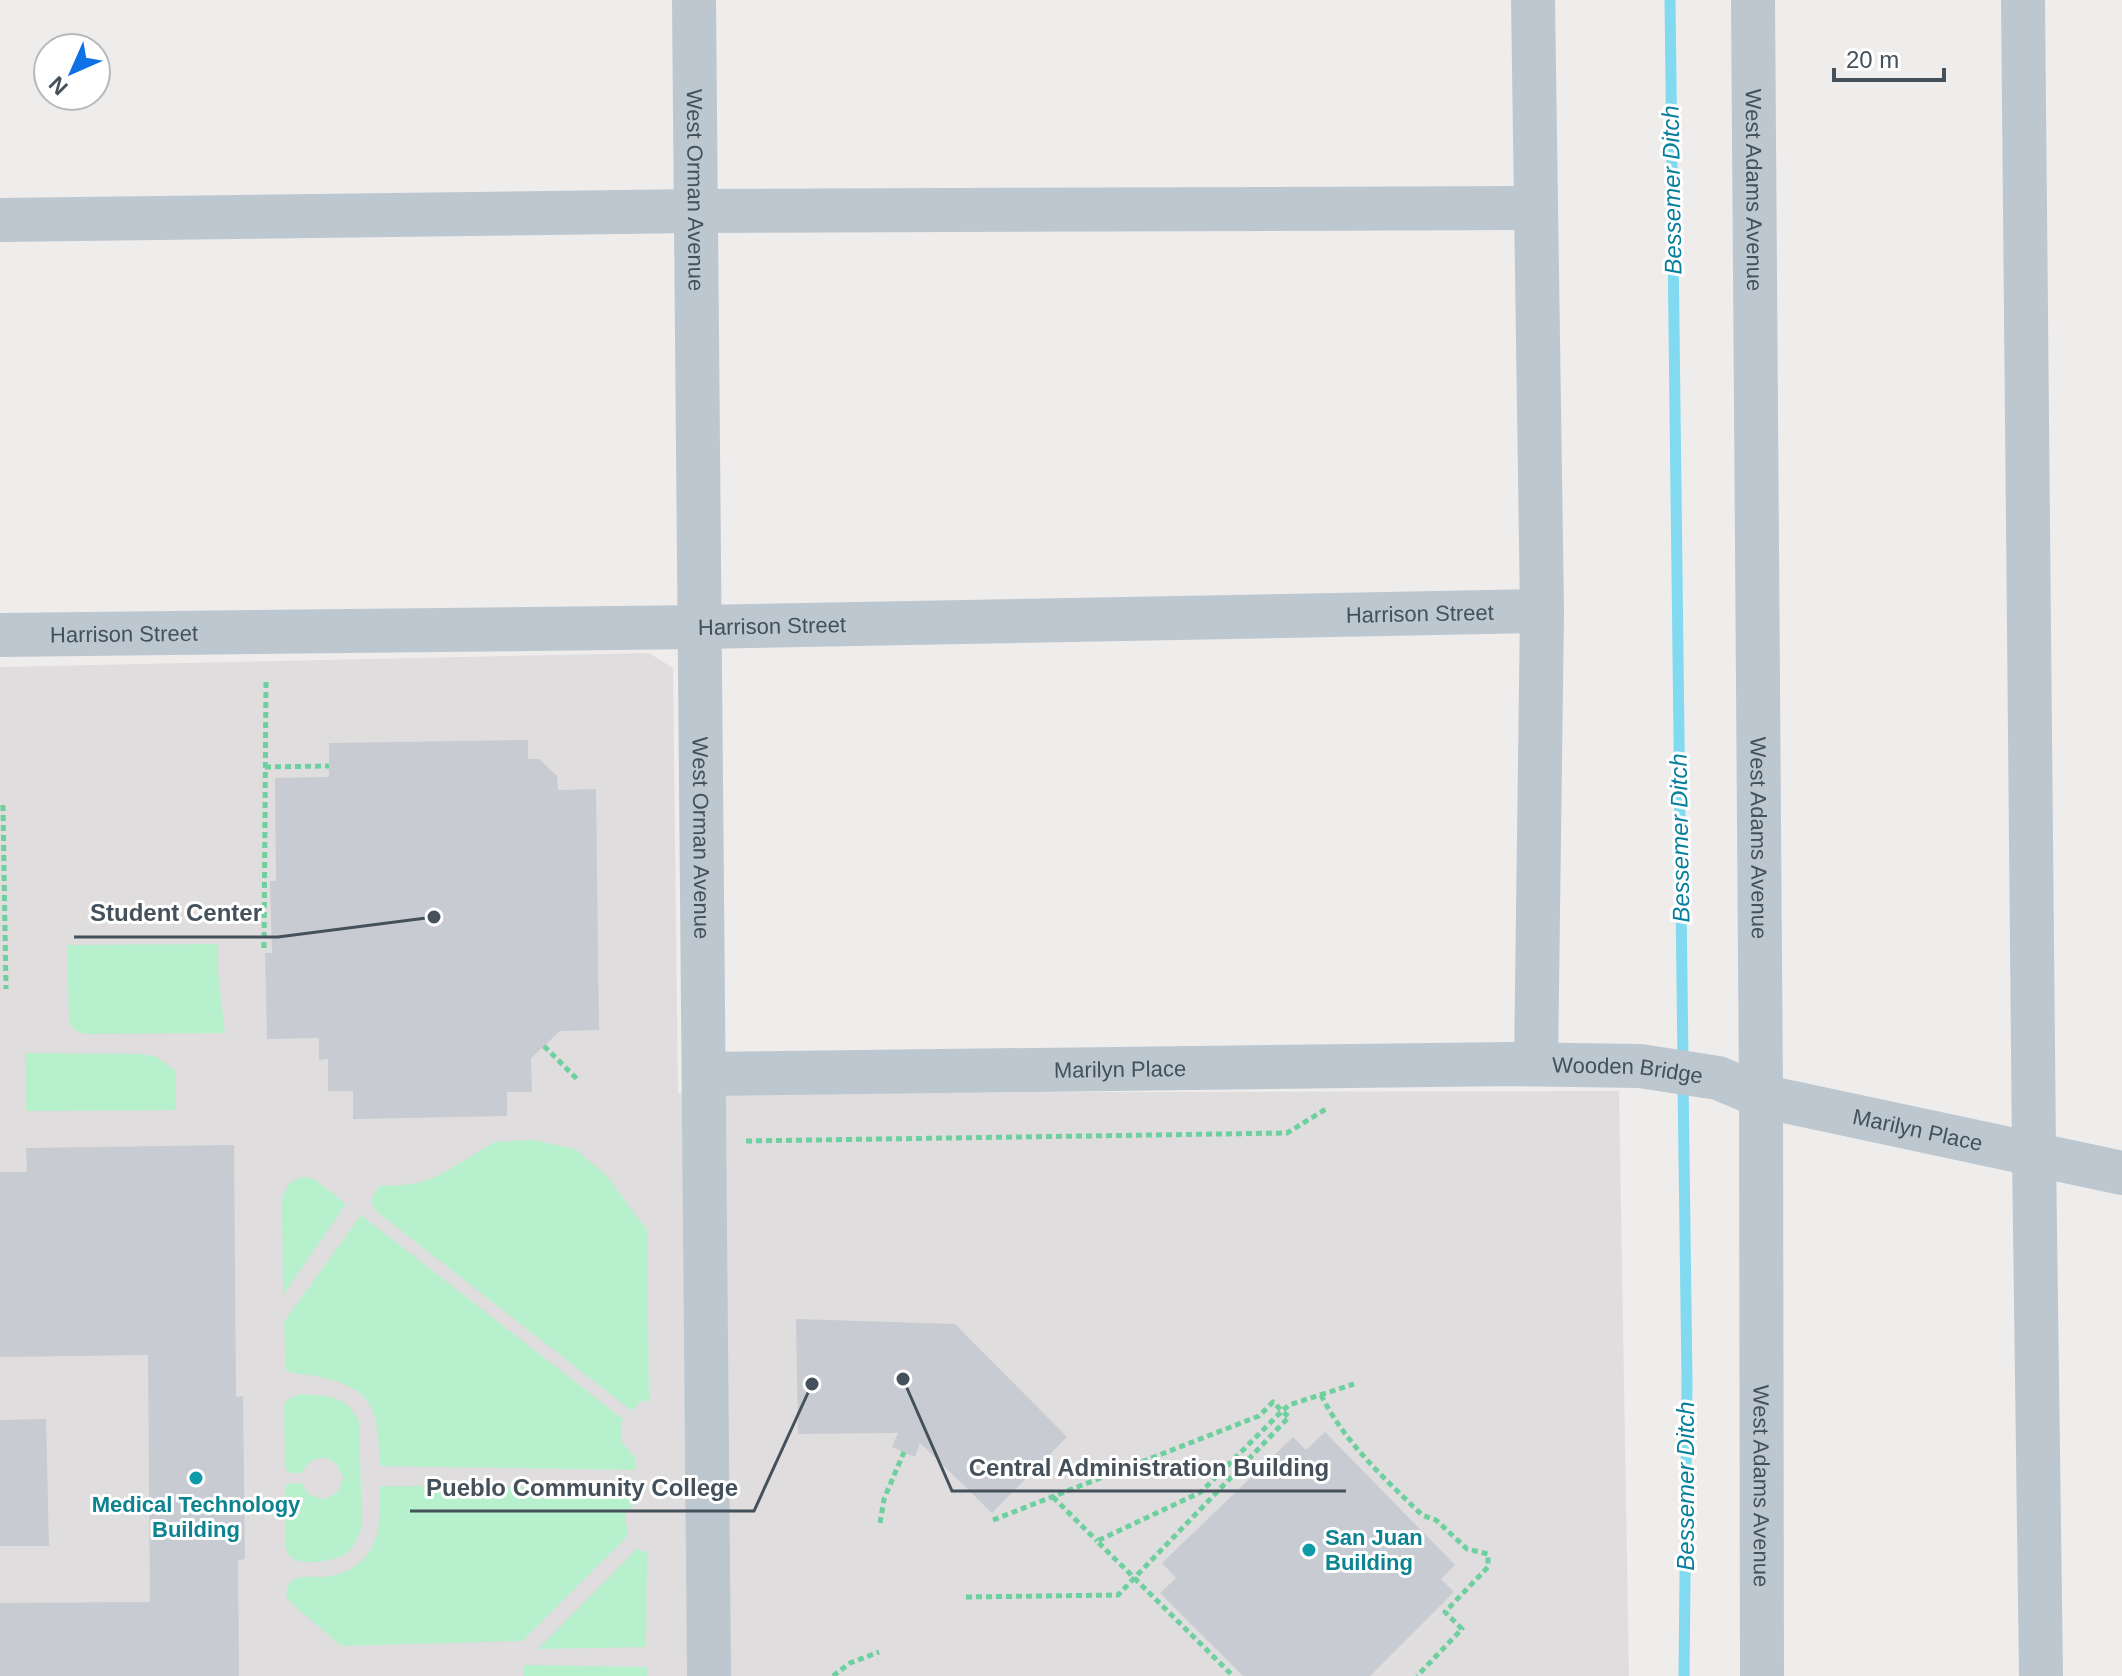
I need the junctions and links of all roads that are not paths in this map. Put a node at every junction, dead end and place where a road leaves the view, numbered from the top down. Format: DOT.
graph roads {
  1 [pos="694,0"];
  2 [pos="1533,0"];
  3 [pos="1753,0"];
  4 [pos="2023,0"];
  5 [pos="1536,208"];
  6 [pos="696,211"];
  7 [pos="0,220"];
  8 [pos="1542,611"];
  9 [pos="700,627"];
  10 [pos="0,635"];
  11 [pos="1536,1064"];
  12 [pos="704,1074"];
  13 [pos="1718,1078"];
  14 [pos="1761,1096"];
  15 [pos="2034,1154"];
  16 [pos="2122,1173"];
  17 [pos="709,1676"];
  18 [pos="1762,1676"];
  19 [pos="2041,1676"];
  1 -- 6 [label="street, West Orman Avenue"];
  2 -- 5 [label="street"];
  3 -- 14 [label="street, West Adams Avenue"];
  4 -- 15 [label="street"];
  5 -- 6 [label="street"];
  5 -- 8 [label="street"];
  6 -- 7 [label="street"];
  6 -- 9 [label="street, West Orman Avenue"];
  8 -- 9 [label="street, Harrison Street"];
  8 -- 11 [label="street"];
  9 -- 10 [label="street, Harrison Street"];
  9 -- 12 [label="street, West Orman Avenue"];
  11 -- 12 [label="street, Marilyn Place"];
  11 -- 13 [label="street, Wooden Bridge"];
  12 -- 17 [label="street, West Orman Avenue"];
  13 -- 14 [label="street, Marilyn Place"];
  14 -- 15 [label="street, Marilyn Place"];
  14 -- 18 [label="street, West Adams Avenue"];
  15 -- 16 [label="street, Marilyn Place"];
  15 -- 19 [label="street"];
}
